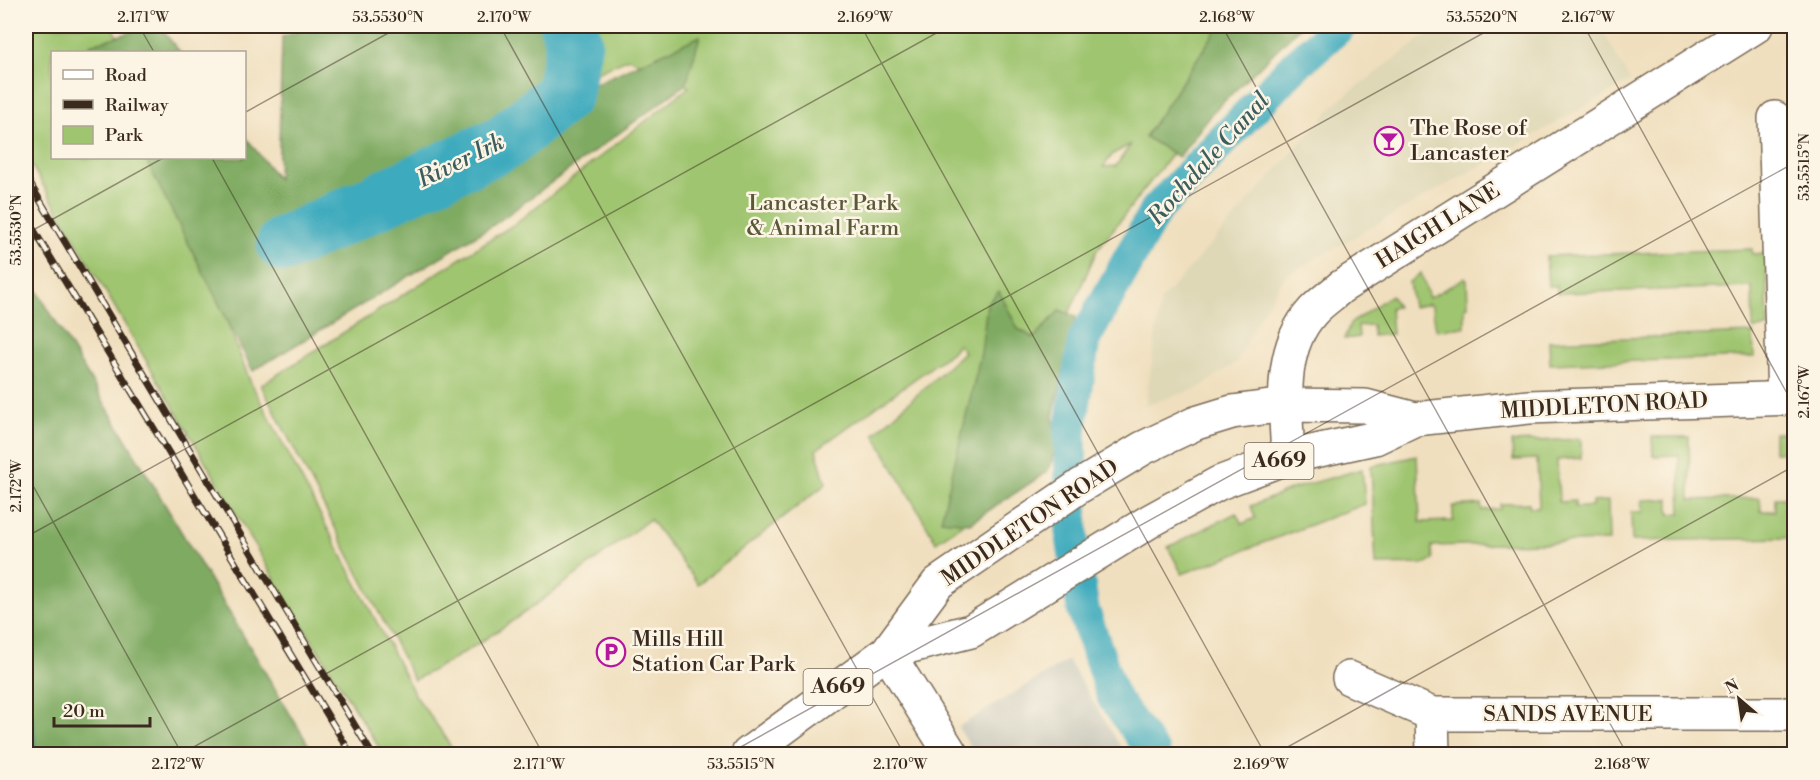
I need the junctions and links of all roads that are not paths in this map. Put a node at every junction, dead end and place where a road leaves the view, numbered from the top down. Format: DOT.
graph roads {
  1 [pos="1756,26"];
  2 [pos="1775,118"];
  3 [pos="1789,398"];
  4 [pos="1286,405"];
  5 [pos="1415,418"];
  6 [pos="1288,457"];
  7 [pos="887,652"];
  8 [pos="1349,678"];
  9 [pos="1432,714"];
  10 [pos="1794,714"];
  11 [pos="747,754"];
  12 [pos="951,754"];
  13 [pos="1433,754"];
  1 -- 4 [label="main road, HAIGH LANE"];
  2 -- 3 [label="main road"];
  3 -- 5 [label="main road, MIDDLETON ROAD / A669"];
  4 -- 5 [label="main road, MIDDLETON ROAD / A669"];
  4 -- 6 [label="main road, HAIGH LANE"];
  4 -- 7 [label="main road, MIDDLETON ROAD / A669"];
  5 -- 6 [label="main road, MIDDLETON ROAD / A669"];
  6 -- 7 [label="main road, MIDDLETON ROAD / A669"];
  7 -- 11 [label="main road, A669"];
  7 -- 12 [label="main road"];
  8 -- 9 [label="main road, SANDS AVENUE"];
  9 -- 10 [label="main road, SANDS AVENUE"];
  9 -- 13 [label="main road"];
}
